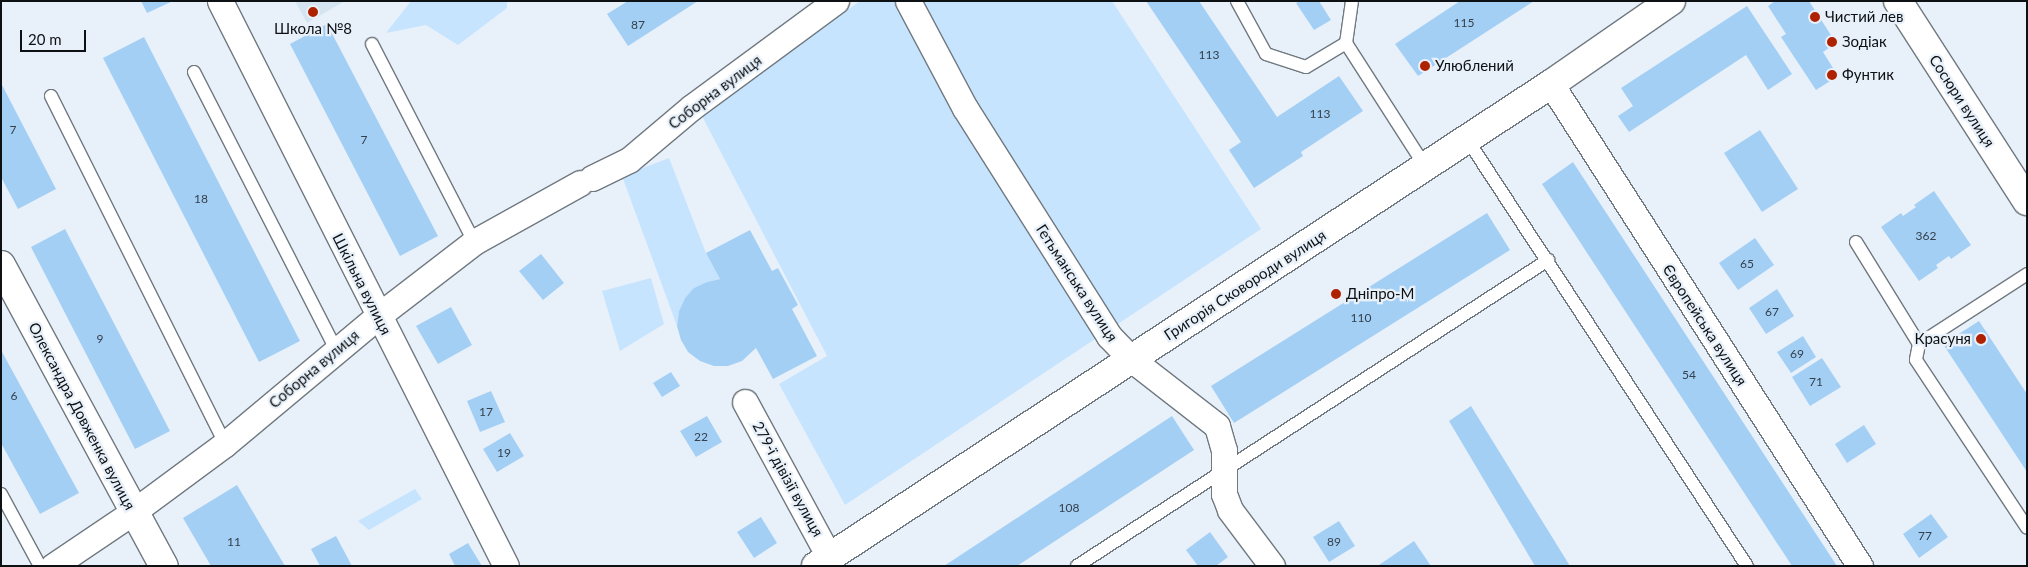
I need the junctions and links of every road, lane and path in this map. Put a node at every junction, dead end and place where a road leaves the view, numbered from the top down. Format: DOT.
graph roads {
  1 [pos="220,1"];
  2 [pos="836,1"];
  3 [pos="908,1"];
  4 [pos="1237,1"];
  5 [pos="1352,1"];
  6 [pos="1671,1"];
  7 [pos="1898,1"];
  8 [pos="1346,43"];
  9 [pos="372,44"];
  10 [pos="194,72"];
  11 [pos="1551,84"];
  12 [pos="51,96"];
  13 [pos="1467,139"];
  14 [pos="1425,166"];
  15 [pos="2027,200"];
  16 [pos="474,242"];
  17 [pos="1856,242"];
  18 [pos="1548,260"];
  19 [pos="1,265"];
  20 [pos="2027,274"];
  21 [pos="378,316"];
  22 [pos="1919,344"];
  23 [pos="336,350"];
  24 [pos="1131,359"];
  25 [pos="745,402"];
  26 [pos="225,444"];
  27 [pos="1224,471"];
  28 [pos="1,494"];
  29 [pos="133,512"];
  30 [pos="2027,528"];
  31 [pos="823,561"];
  32 [pos="40,566"];
  33 [pos="54,566"];
  34 [pos="164,566"];
  35 [pos="506,566"];
  36 [pos="1077,566"];
  37 [pos="1272,566"];
  38 [pos="1747,566"];
  39 [pos="1860,566"];
  1 -- 21 [label="street, Шкільна вулиця"];
  2 -- 16 [label="street, Соборна вулиця"];
  3 -- 24 [label="street, Гетьманська вулиця"];
  4 -- 8 [label="lane"];
  5 -- 8 [label="lane"];
  6 -- 11 [label="street, Григорія Сковороди вулиця"];
  7 -- 15 [label="street, Сосюри вулиця"];
  8 -- 14 [label="lane"];
  9 -- 16 [label="lane"];
  10 -- 23 [label="lane"];
  11 -- 13 [label="street, Григорія Сковороди вулиця"];
  11 -- 39 [label="street, Європейська вулиця"];
  12 -- 26 [label="lane"];
  13 -- 14 [label="street, Григорія Сковороди вулиця"];
  13 -- 18 [label="lane"];
  14 -- 24 [label="street, Григорія Сковороди вулиця"];
  16 -- 21 [label="street, Соборна вулиця"];
  17 -- 22 [label="lane"];
  18 -- 27 [label="lane"];
  18 -- 38 [label="lane"];
  19 -- 29 [label="street, Олександра Довженка вулиця"];
  20 -- 22 [label="lane"];
  21 -- 23 [label="street, Соборна вулиця"];
  21 -- 35 [label="street, Шкільна вулиця"];
  22 -- 30 [label="lane"];
  23 -- 26 [label="street, Соборна вулиця"];
  24 -- 27 [label="street, Гетьманська вулиця"];
  24 -- 31 [label="street, Григорія Сковороди вулиця"];
  25 -- 31 [label="street, 279-ї дівізії вулиця"];
  26 -- 29 [label="street, Соборна вулиця"];
  27 -- 36 [label="lane"];
  27 -- 37 [label="street, Гетьманська вулиця"];
  28 -- 32 [label="lane"];
  29 -- 33 [label="street, Соборна вулиця"];
  29 -- 34 [label="street, Олександра Довженка вулиця"];
}
